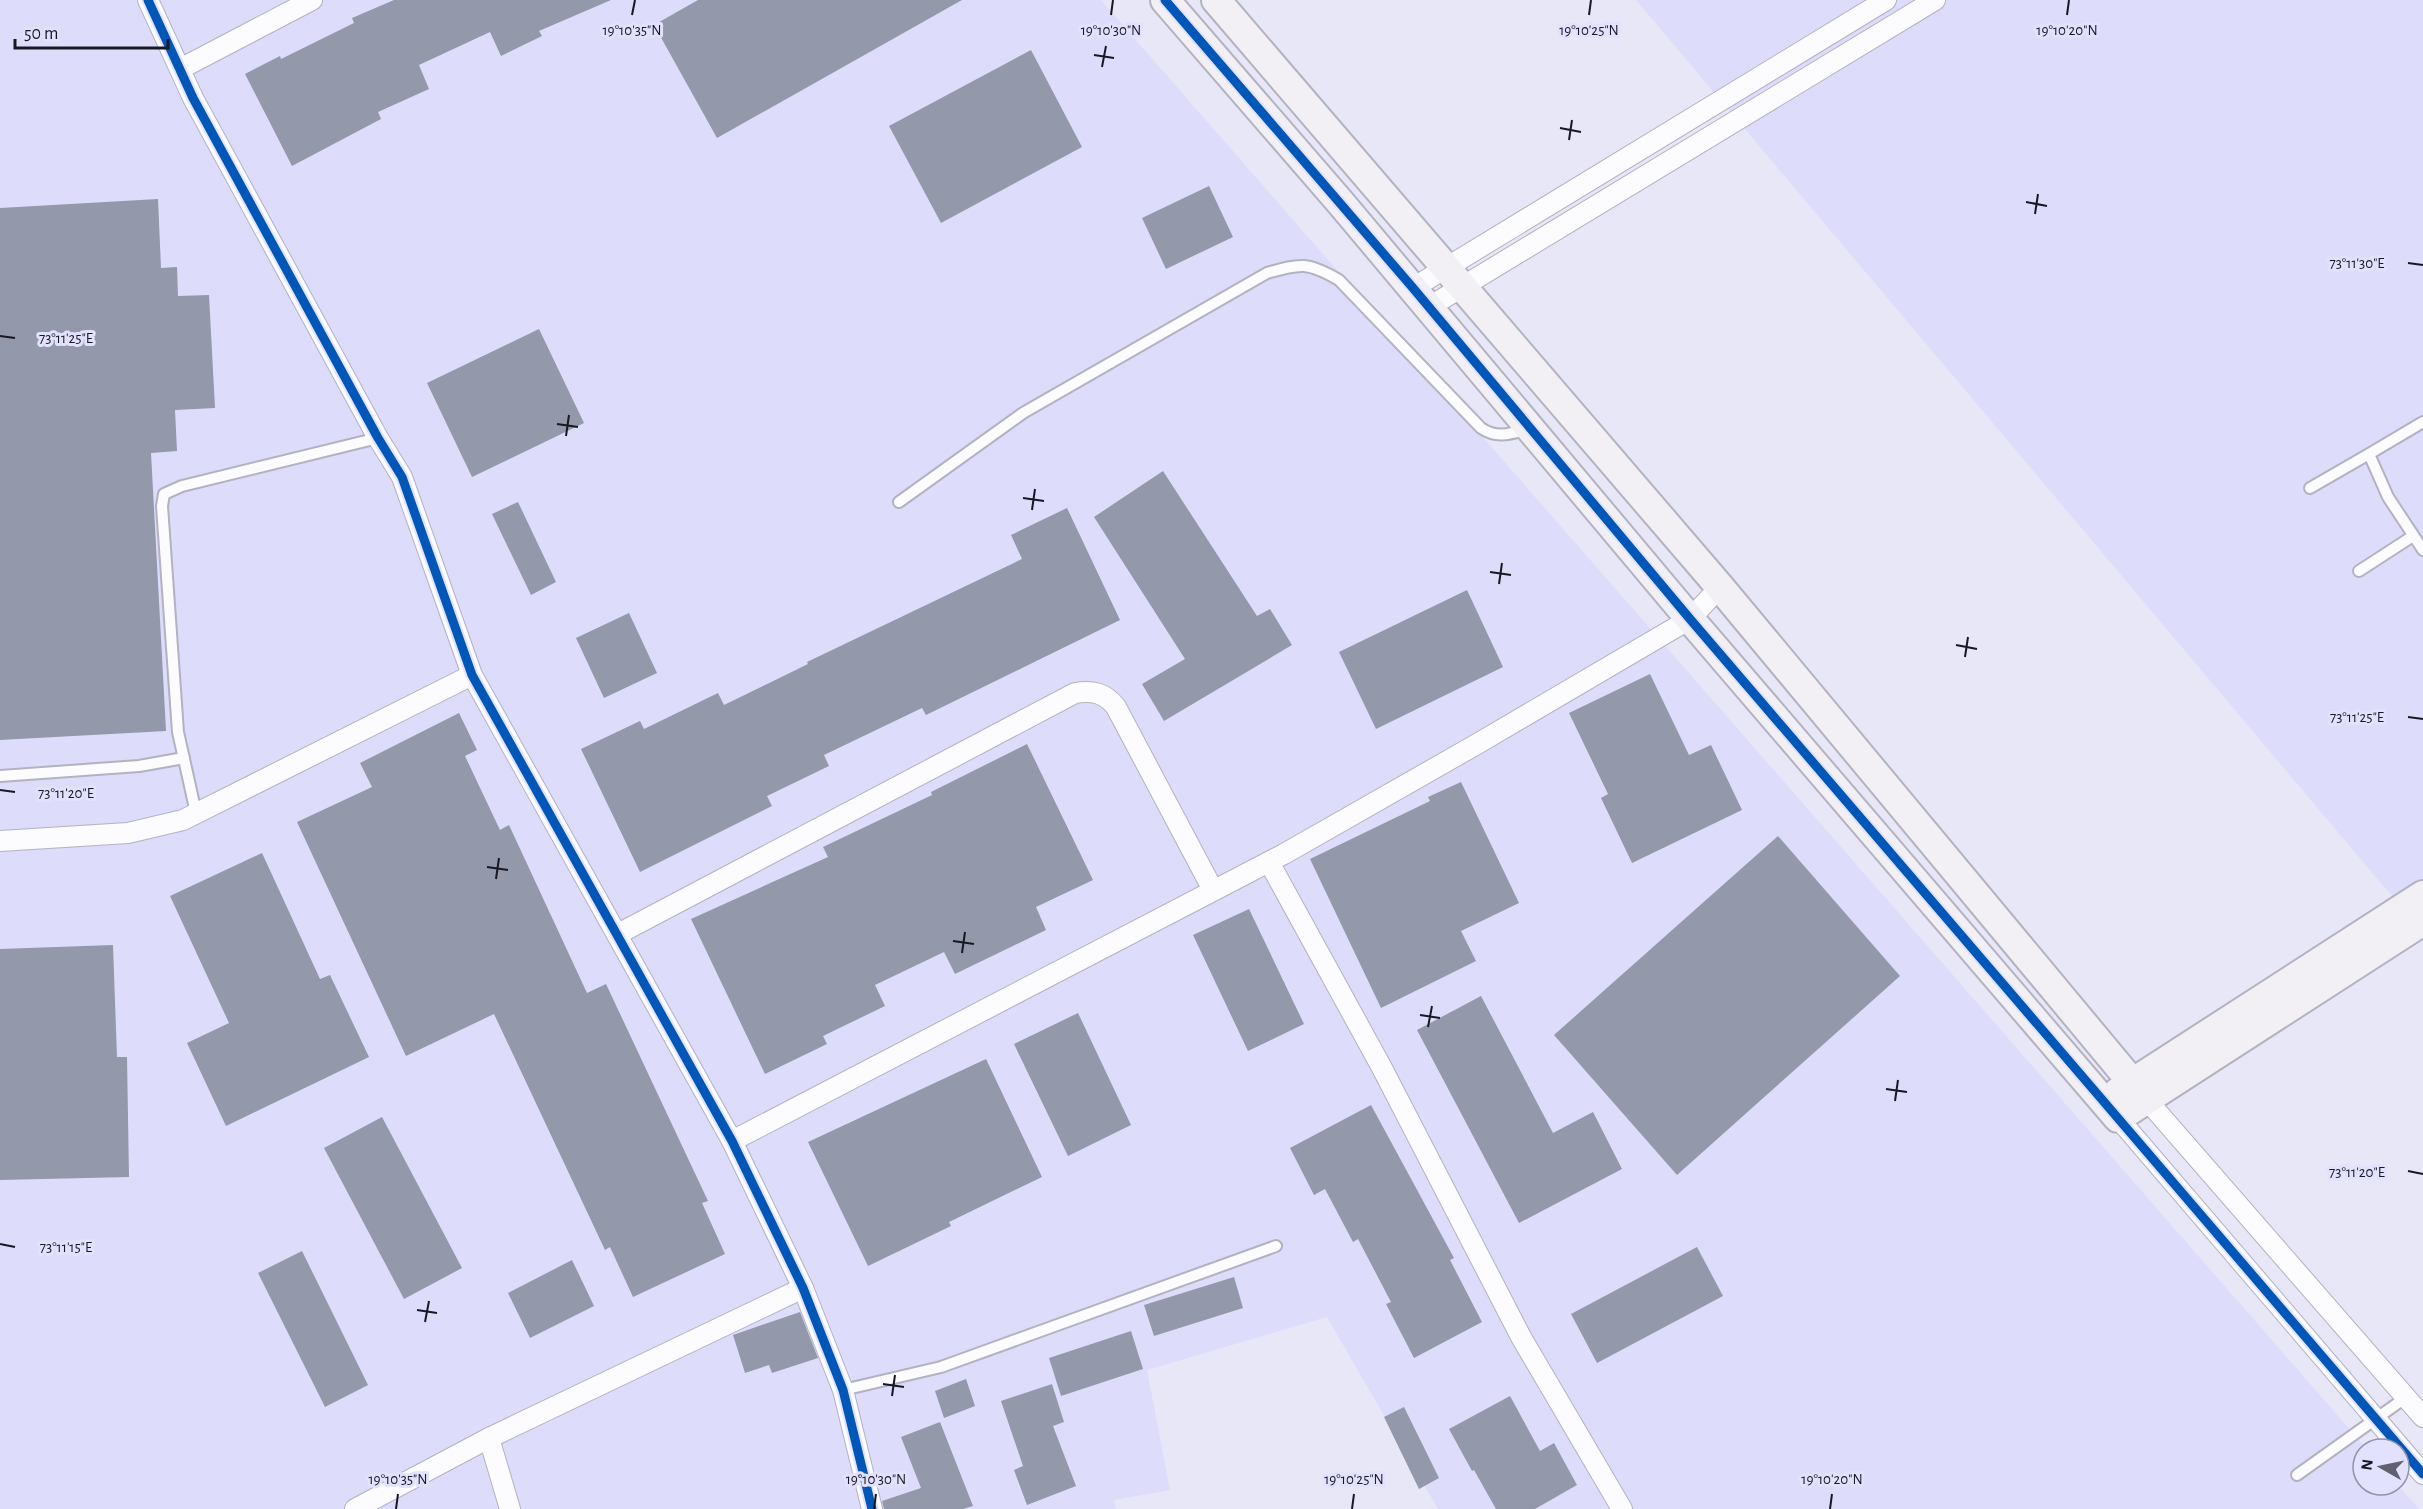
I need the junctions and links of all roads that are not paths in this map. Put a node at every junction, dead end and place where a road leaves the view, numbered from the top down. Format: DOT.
graph roads {
  1 [pos="148,0"];
  2 [pos="312,0"];
  3 [pos="1165,0"];
  4 [pos="1216,0"];
  5 [pos="1886,0"];
  6 [pos="1935,0"];
  7 [pos="180,69"];
  8 [pos="1455,277"];
  9 [pos="1421,298"];
  10 [pos="2423,422"];
  11 [pos="1531,428"];
  12 [pos="378,438"];
  13 [pos="2369,454"];
  14 [pos="2310,488"];
  15 [pos="899,502"];
  16 [pos="2413,536"];
  17 [pos="2423,550"];
  18 [pos="2359,572"];
  19 [pos="1720,587"];
  20 [pos="1690,619"];
  21 [pos="472,675"];
  22 [pos="184,758"];
  23 [pos="0,776"];
  24 [pos="196,813"];
  25 [pos="0,841"];
  26 [pos="1939,849"];
  27 [pos="1269,862"];
  28 [pos="1910,876"];
  29 [pos="1213,890"];
  30 [pos="2423,895"];
  31 [pos="2423,921"];
  32 [pos="618,934"];
  33 [pos="2139,1090"];
  34 [pos="2111,1110"];
  35 [pos="732,1141"];
  36 [pos="1276,1246"];
  37 [pos="803,1288"];
  38 [pos="843,1390"];
  39 [pos="2405,1398"];
  40 [pos="2423,1417"];
  41 [pos="2376,1418"];
  42 [pos="489,1438"];
  43 [pos="2423,1474"];
  44 [pos="2297,1475"];
  45 [pos="356,1509"];
  46 [pos="510,1509"];
  47 [pos="872,1509"];
  48 [pos="1622,1509"];
  1 -- 7 [label="street"];
  2 -- 7 [label="street"];
  3 -- 9 [label="street"];
  4 -- 8 [label="street"];
  5 -- 8 [label="street"];
  6 -- 8 [label="street"];
  7 -- 12 [label="street"];
  8 -- 9 [label="street"];
  8 -- 19 [label="street"];
  9 -- 11 [label="street"];
  10 -- 13 [label="lane"];
  11 -- 15 [label="lane"];
  11 -- 20 [label="street"];
  12 -- 21 [label="street"];
  12 -- 22 [label="lane"];
  13 -- 14 [label="lane"];
  13 -- 16 [label="lane"];
  16 -- 17 [label="lane"];
  16 -- 18 [label="lane"];
  19 -- 20 [label="street"];
  19 -- 26 [label="street"];
  20 -- 27 [label="street"];
  20 -- 28 [label="street"];
  21 -- 24 [label="street"];
  21 -- 32 [label="street"];
  22 -- 23 [label="lane"];
  22 -- 24 [label="lane"];
  24 -- 25 [label="street"];
  26 -- 28 [label="street"];
  26 -- 33 [label="street"];
  27 -- 29 [label="street"];
  27 -- 48 [label="street"];
  28 -- 34 [label="street"];
  29 -- 32 [label="street"];
  29 -- 35 [label="street"];
  30 -- 33 [label="street"];
  31 -- 33 [label="street"];
  32 -- 35 [label="street"];
  33 -- 34 [label="street"];
  33 -- 39 [label="street"];
  34 -- 41 [label="street"];
  35 -- 37 [label="street"];
  36 -- 38 [label="lane"];
  37 -- 38 [label="street"];
  37 -- 42 [label="street"];
  38 -- 47 [label="street"];
  39 -- 40 [label="street"];
  39 -- 41 [label="lane"];
  41 -- 43 [label="street"];
  41 -- 44 [label="lane"];
  42 -- 45 [label="street"];
  42 -- 46 [label="street"];
}
